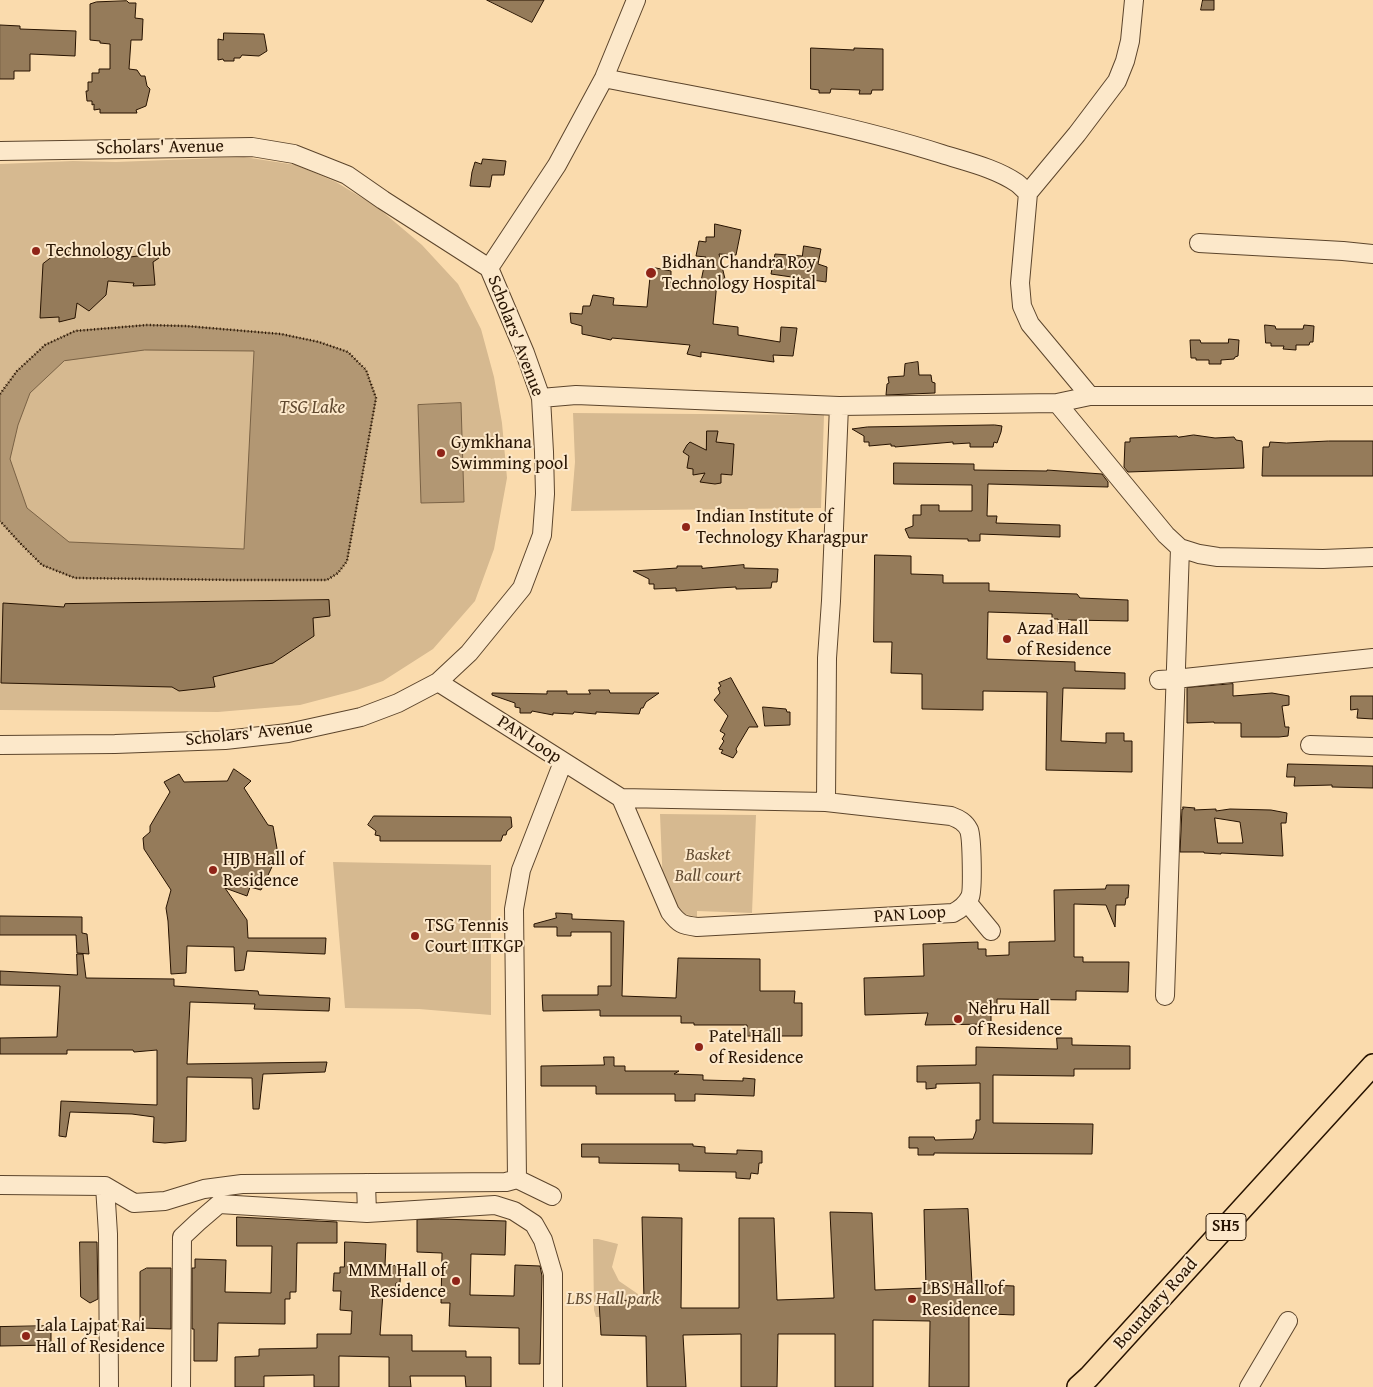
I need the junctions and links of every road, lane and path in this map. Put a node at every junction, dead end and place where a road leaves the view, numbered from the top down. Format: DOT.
graph roads {
  1 [pos="636,0"];
  2 [pos="1134,0"];
  3 [pos="604,78"];
  4 [pos="0,151"];
  5 [pos="1028,193"];
  6 [pos="1199,243"];
  7 [pos="1373,254"];
  8 [pos="489,268"];
  9 [pos="0,394"];
  10 [pos="1090,396"];
  11 [pos="1373,396"];
  12 [pos="541,398"];
  13 [pos="1057,403"];
  14 [pos="839,406"];
  15 [pos="0,521"];
  16 [pos="1180,548"];
  17 [pos="1373,557"];
  18 [pos="1373,658"];
  19 [pos="1167,679"];
  20 [pos="438,682"];
  21 [pos="0,745"];
  22 [pos="1310,745"];
  23 [pos="1373,747"];
  24 [pos="563,762"];
  25 [pos="621,798"];
  26 [pos="826,802"];
  27 [pos="967,902"];
  28 [pos="991,931"];
  29 [pos="1165,996"];
  30 [pos="1372,1069"];
  31 [pos="517,1179"];
  32 [pos="366,1183"];
  33 [pos="0,1185"];
  34 [pos="105,1186"];
  35 [pos="552,1196"];
  36 [pos="367,1213"];
  37 [pos="1288,1321"];
  38 [pos="109,1387"];
  39 [pos="181,1387"];
  40 [pos="553,1387"];
  41 [pos="1078,1387"];
  42 [pos="1249,1387"];
  1 -- 3 [label="street"];
  2 -- 5 [label="street"];
  3 -- 5 [label="street"];
  3 -- 8 [label="street"];
  4 -- 8 [label="street, Scholars' Avenue"];
  5 -- 10 [label="street"];
  6 -- 7 [label="street"];
  8 -- 12 [label="street, Scholars' Avenue"];
  9 -- 15 [label="path"];
  10 -- 11 [label="street"];
  10 -- 13 [label="street"];
  12 -- 14 [label="street"];
  12 -- 20 [label="street, Scholars' Avenue"];
  13 -- 14 [label="street"];
  13 -- 16 [label="street"];
  14 -- 26 [label="street"];
  16 -- 17 [label="street"];
  16 -- 19 [label="street"];
  18 -- 19 [label="street"];
  19 -- 29 [label="street"];
  20 -- 21 [label="street, Scholars' Avenue"];
  20 -- 24 [label="street, PAN Loop"];
  22 -- 23 [label="street"];
  24 -- 25 [label="street, PAN Loop"];
  24 -- 31 [label="street"];
  25 -- 26 [label="street, PAN Loop"];
  25 -- 27 [label="street, PAN Loop"];
  26 -- 27 [label="street, PAN Loop"];
  27 -- 28 [label="street"];
  30 -- 41 [label="main road, Boundary Road / SH5"];
  31 -- 32 [label="street"];
  31 -- 35 [label="street"];
  32 -- 34 [label="street"];
  32 -- 36 [label="street"];
  33 -- 34 [label="street"];
  34 -- 38 [label="street"];
  36 -- 39 [label="street"];
  36 -- 40 [label="street"];
  37 -- 42 [label="street"];
}
